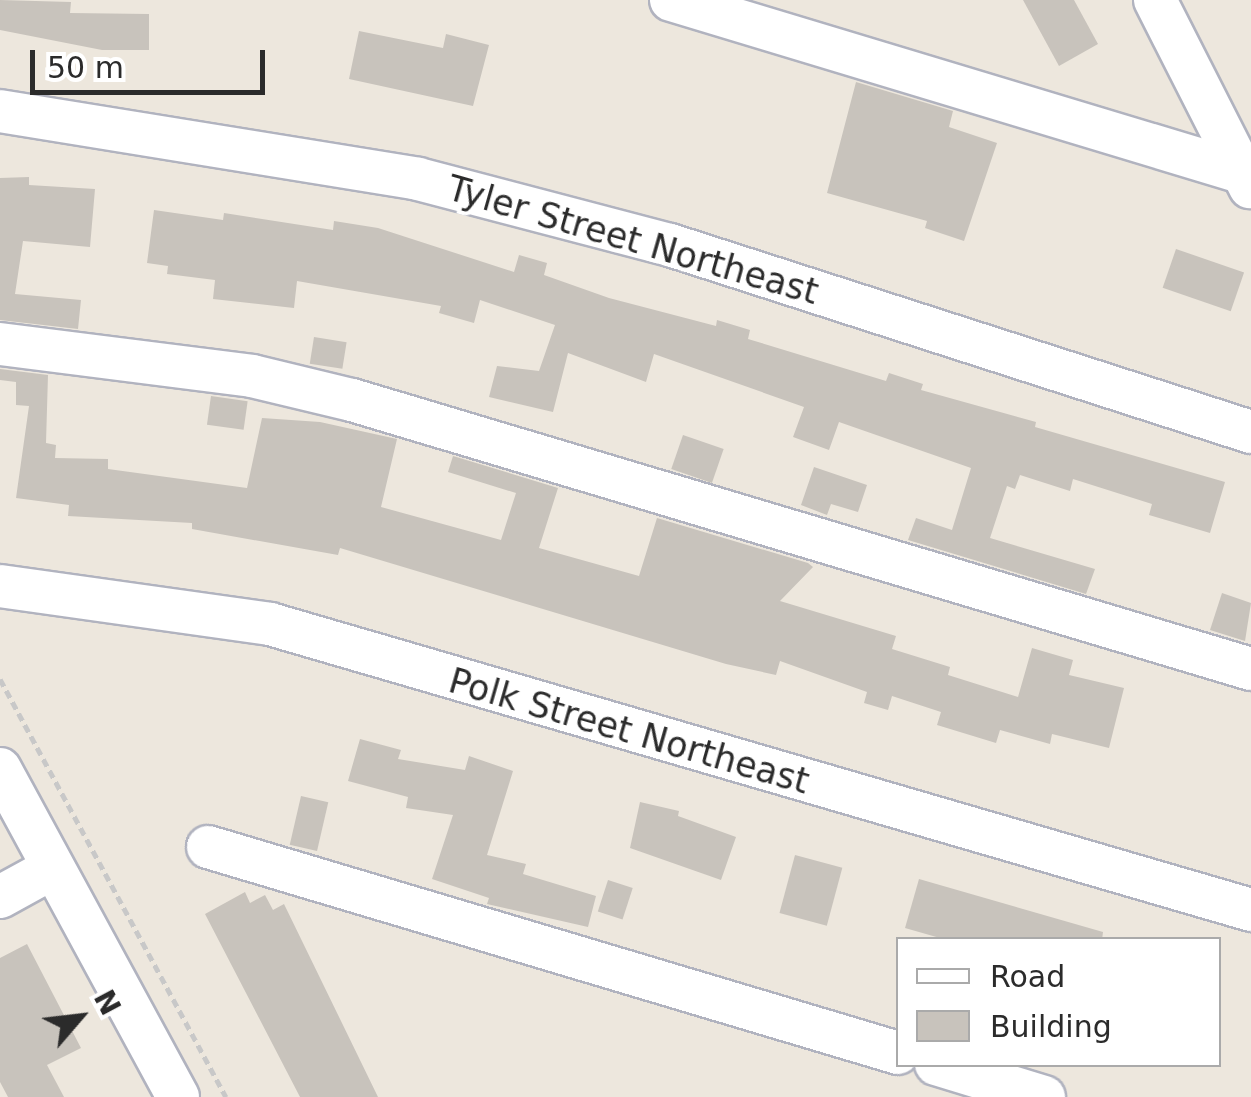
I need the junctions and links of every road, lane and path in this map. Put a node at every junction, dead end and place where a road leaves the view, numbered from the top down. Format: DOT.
graph roads {
  1 [pos="670,0"];
  2 [pos="1155,0"];
  3 [pos="0,111"];
  4 [pos="1248,179"];
  5 [pos="0,344"];
  6 [pos="1251,432"];
  7 [pos="0,586"];
  8 [pos="1251,668"];
  9 [pos="0,679"];
  10 [pos="0,769"];
  11 [pos="208,846"];
  12 [pos="53,868"];
  13 [pos="0,897"];
  14 [pos="1251,910"];
  15 [pos="896,1052"];
  16 [pos="946,1067"];
  17 [pos="178,1097"];
  18 [pos="226,1097"];
  19 [pos="1044,1097"];
  1 -- 4 [label="street"];
  2 -- 4 [label="street"];
  3 -- 6 [label="street, Tyler Street Northeast"];
  5 -- 8 [label="street"];
  7 -- 14 [label="street, Polk Street Northeast"];
  9 -- 18 [label="path"];
  10 -- 12 [label="street"];
  11 -- 15 [label="street"];
  12 -- 13 [label="street"];
  12 -- 17 [label="street"];
  16 -- 19 [label="street"];
}
